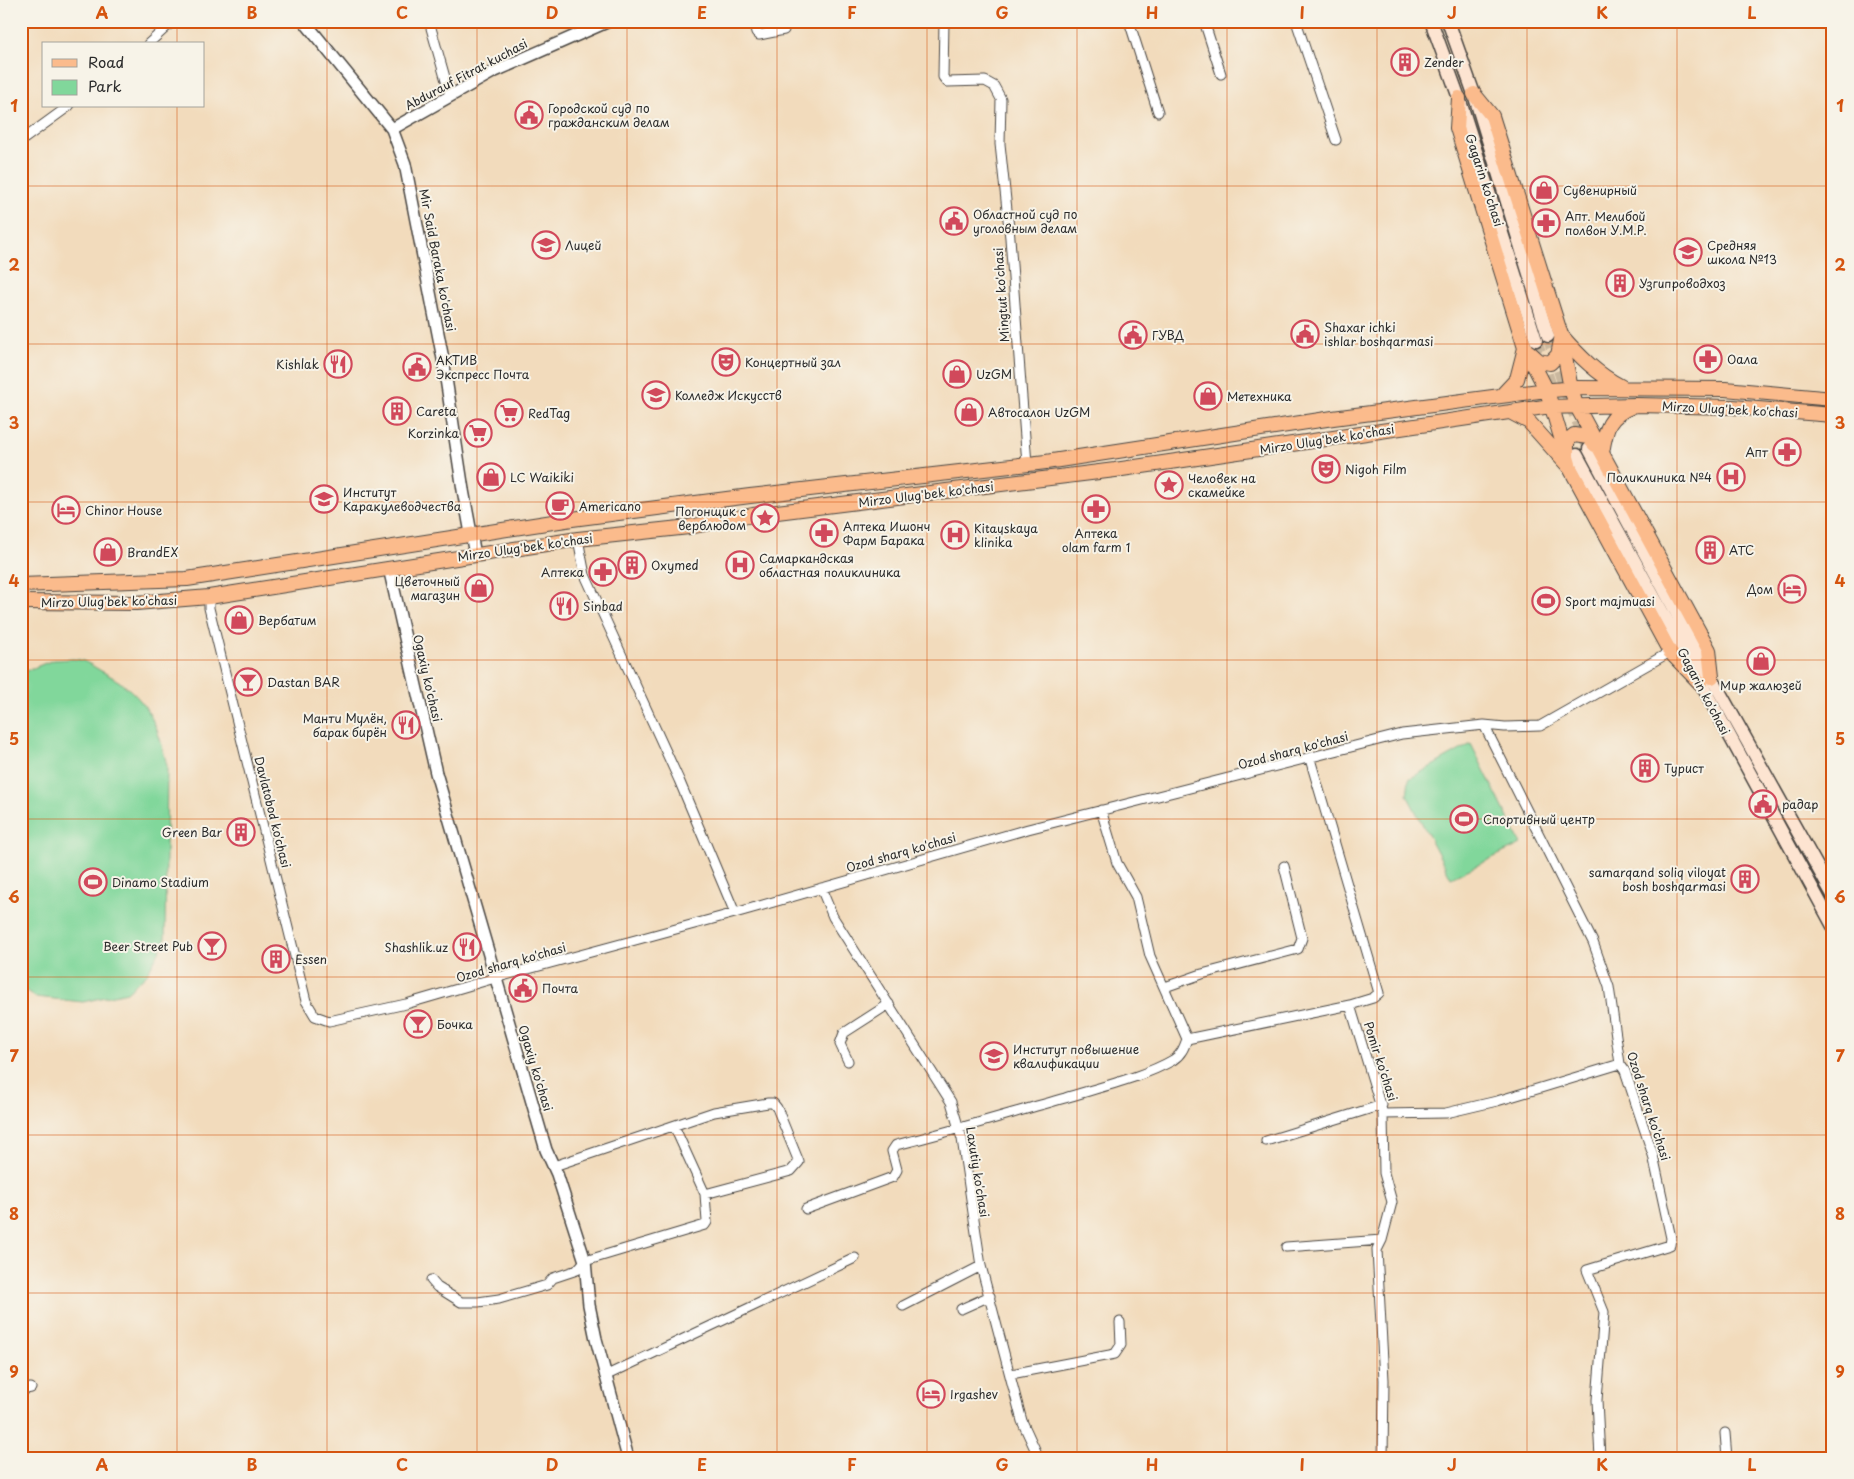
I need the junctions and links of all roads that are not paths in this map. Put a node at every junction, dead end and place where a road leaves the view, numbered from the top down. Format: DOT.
graph roads {
  1 [pos="173,21"];
  2 [pos="304,21"];
  3 [pos="429,21"];
  4 [pos="753,21"];
  5 [pos="944,21"];
  6 [pos="1129,21"];
  7 [pos="1204,21"];
  8 [pos="1296,21"];
  9 [pos="1430,21"];
  10 [pos="1448,21"];
  11 [pos="603,22"];
  12 [pos="784,30"];
  13 [pos="150,42"];
  14 [pos="1220,74"];
  15 [pos="1474,94"];
  16 [pos="450,95"];
  17 [pos="1459,98"];
  18 [pos="66,108"];
  19 [pos="1158,112"];
  20 [pos="392,129"];
  21 [pos="1336,140"];
  22 [pos="21,141"];
  23 [pos="1543,340"];
  24 [pos="1570,389"];
  25 [pos="1625,389"];
  26 [pos="1547,391"];
  27 [pos="1502,395"];
  28 [pos="1833,399"];
  29 [pos="1576,405"];
  30 [pos="1636,405"];
  31 [pos="1551,407"];
  32 [pos="1510,412"];
  33 [pos="1833,415"];
  34 [pos="1596,451"];
  35 [pos="1577,455"];
  36 [pos="1027,464"];
  37 [pos="1570,468"];
  38 [pos="471,535"];
  39 [pos="578,539"];
  40 [pos="475,555"];
  41 [pos="388,568"];
  42 [pos="21,584"];
  43 [pos="209,598"];
  44 [pos="21,602"];
  45 [pos="1670,652"];
  46 [pos="1706,680"];
  47 [pos="1484,725"];
  48 [pos="1310,759"];
  49 [pos="1101,810"];
  50 [pos="1284,866"];
  51 [pos="821,888"];
  52 [pos="1833,895"];
  53 [pos="735,913"];
  54 [pos="1833,926"];
  55 [pos="495,978"];
  56 [pos="1165,987"];
  57 [pos="890,1004"];
  58 [pos="1350,1005"];
  59 [pos="329,1021"];
  60 [pos="1187,1039"];
  61 [pos="848,1061"];
  62 [pos="1620,1064"];
  63 [pos="1383,1109"];
  64 [pos="674,1126"];
  65 [pos="959,1130"];
  66 [pos="1266,1141"];
  67 [pos="554,1166"];
  68 [pos="705,1194"];
  69 [pos="806,1209"];
  70 [pos="1382,1240"];
  71 [pos="1286,1247"];
  72 [pos="855,1258"];
  73 [pos="584,1261"];
  74 [pos="981,1266"];
  75 [pos="431,1280"];
  76 [pos="990,1296"];
  77 [pos="903,1306"];
  78 [pos="961,1309"];
  79 [pos="1120,1322"];
  80 [pos="1011,1374"];
  81 [pos="605,1376"];
  82 [pos="1725,1434"];
  83 [pos="628,1458"];
  84 [pos="1039,1458"];
  85 [pos="1383,1458"];
  86 [pos="1600,1458"];
  87 [pos="1727,1458"];
  1 -- 13 [label="street"];
  2 -- 20 [label="street, Mir Said Baraka ko'chasi"];
  3 -- 16 [label="street"];
  4 -- 12 [label="street"];
  5 -- 36 [label="street, Mingtut ko'chasi"];
  6 -- 19 [label="street"];
  7 -- 14 [label="street"];
  8 -- 21 [label="street"];
  9 -- 17 [label="main road"];
  10 -- 15 [label="main road"];
  11 -- 16 [label="street, Abdurauf Fitrat kuchasi"];
  15 -- 23 [label="main road"];
  16 -- 20 [label="street, Abdurauf Fitrat kuchasi"];
  17 -- 23 [label="main road"];
  18 -- 22 [label="street"];
  20 -- 38 [label="street, Mir Said Baraka ko'chasi"];
  23 -- 24 [label="main road"];
  23 -- 25 [label="main road"];
  23 -- 26 [label="main road"];
  23 -- 27 [label="main road"];
  24 -- 25 [label="main road, Mirzo Ulug'bek ko'chasi"];
  24 -- 26 [label="main road, Mirzo Ulug'bek ko'chasi"];
  24 -- 29 [label="main road"];
  25 -- 28 [label="main road, Mirzo Ulug'bek ko'chasi"];
  26 -- 27 [label="main road, Mirzo Ulug'bek ko'chasi"];
  26 -- 31 [label="main road"];
  27 -- 36 [label="main road, Mirzo Ulug'bek ko'chasi"];
  29 -- 30 [label="main road, Mirzo Ulug'bek ko'chasi"];
  29 -- 31 [label="main road, Mirzo Ulug'bek ko'chasi"];
  29 -- 34 [label="main road"];
  30 -- 33 [label="main road, Mirzo Ulug'bek ko'chasi"];
  30 -- 34 [label="main road"];
  31 -- 32 [label="main road, Mirzo Ulug'bek ko'chasi"];
  31 -- 37 [label="main road"];
  32 -- 37 [label="main road"];
  32 -- 39 [label="main road, Mirzo Ulug'bek ko'chasi"];
  34 -- 37 [label="main road"];
  34 -- 46 [label="main road"];
  35 -- 46 [label="main road, Gagarin ko'chasi"];
  36 -- 38 [label="main road, Mirzo Ulug'bek ko'chasi"];
  37 -- 45 [label="main road"];
  38 -- 40 [label="street, Mir Said Baraka ko'chasi"];
  38 -- 42 [label="main road, Mirzo Ulug'bek ko'chasi"];
  39 -- 40 [label="main road, Mirzo Ulug'bek ko'chasi"];
  39 -- 53 [label="street"];
  40 -- 41 [label="main road, Mirzo Ulug'bek ko'chasi"];
  41 -- 43 [label="main road, Mirzo Ulug'bek ko'chasi"];
  41 -- 55 [label="street, Ogaxiy ko'chasi"];
  43 -- 44 [label="main road, Mirzo Ulug'bek ko'chasi"];
  43 -- 59 [label="street, Davlatobod ko'chasi"];
  45 -- 46 [label="main road"];
  45 -- 47 [label="street, Ozod sharq ko'chasi"];
  46 -- 52 [label="main road, Gagarin ko'chasi"];
  46 -- 54 [label="main road, Gagarin ko'chasi"];
  47 -- 48 [label="street, Ozod sharq ko'chasi"];
  47 -- 62 [label="street, Ozod sharq ko'chasi"];
  48 -- 49 [label="street, Ozod sharq ko'chasi"];
  48 -- 58 [label="street"];
  49 -- 51 [label="street, Ozod sharq ko'chasi"];
  49 -- 56 [label="street"];
  50 -- 56 [label="street"];
  51 -- 53 [label="street, Ozod sharq ko'chasi"];
  51 -- 57 [label="street, Laxutiy ko'chasi"];
  53 -- 55 [label="street, Ozod sharq ko'chasi"];
  55 -- 59 [label="street, Ozod sharq ko'chasi"];
  55 -- 67 [label="street, Ogaxiy ko'chasi"];
  56 -- 60 [label="street"];
  57 -- 61 [label="street"];
  57 -- 65 [label="street, Laxutiy ko'chasi"];
  58 -- 60 [label="street"];
  58 -- 63 [label="street, Pomir ko'chasi"];
  60 -- 65 [label="street"];
  62 -- 63 [label="street"];
  62 -- 86 [label="street, Ozod sharq ko'chasi"];
  63 -- 66 [label="street"];
  63 -- 70 [label="street, Pomir ko'chasi"];
  64 -- 67 [label="street"];
  64 -- 68 [label="street"];
  64 -- 68 [label="street"];
  65 -- 69 [label="street"];
  65 -- 74 [label="street, Laxutiy ko'chasi"];
  67 -- 73 [label="street, Ogaxiy ko'chasi"];
  68 -- 73 [label="street"];
  70 -- 71 [label="street"];
  70 -- 85 [label="street, Pomir ko'chasi"];
  72 -- 81 [label="street"];
  73 -- 75 [label="street"];
  73 -- 81 [label="street, Ogaxiy ko'chasi"];
  74 -- 76 [label="street, Laxutiy ko'chasi"];
  74 -- 77 [label="street"];
  76 -- 78 [label="street"];
  76 -- 80 [label="street, Laxutiy ko'chasi"];
  79 -- 80 [label="street"];
  80 -- 84 [label="street, Laxutiy ko'chasi"];
  81 -- 83 [label="street, Ogaxiy ko'chasi"];
  82 -- 87 [label="street"];
}
